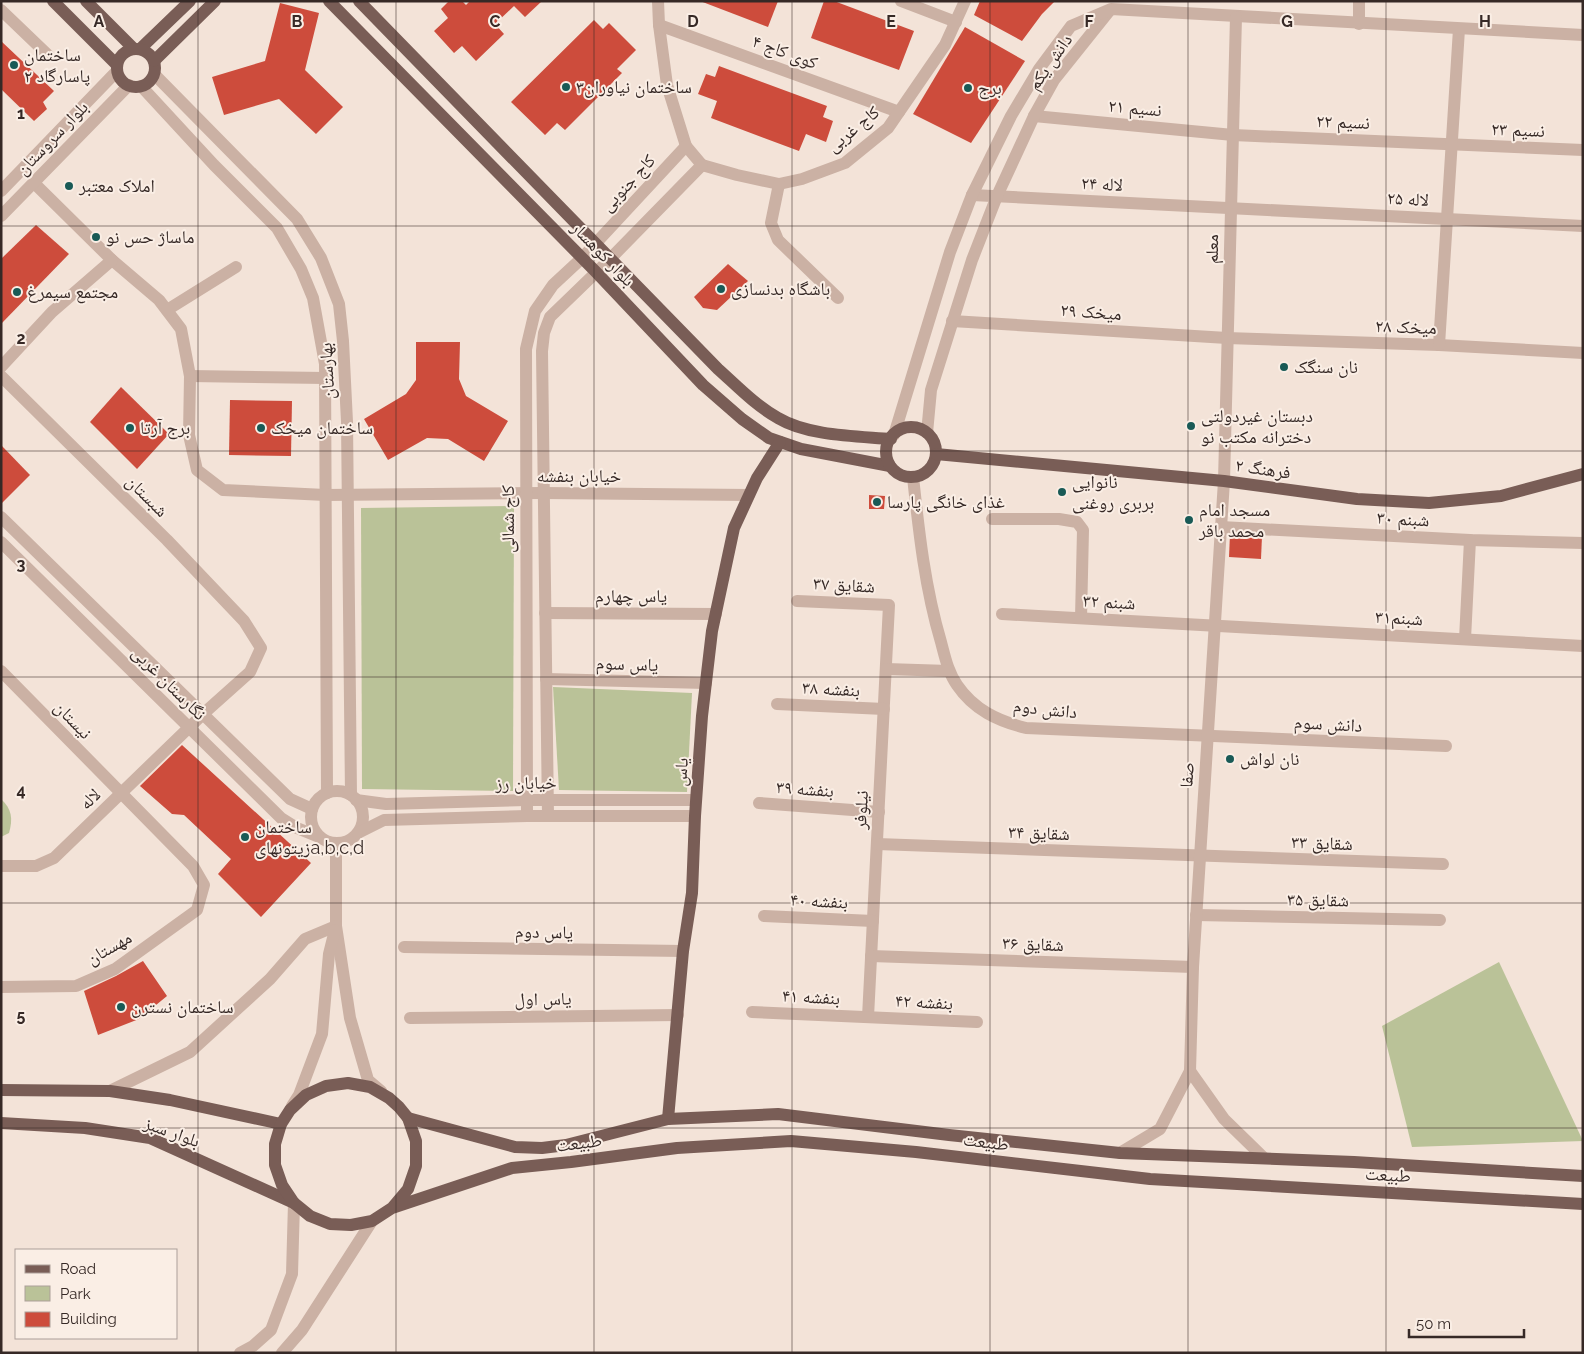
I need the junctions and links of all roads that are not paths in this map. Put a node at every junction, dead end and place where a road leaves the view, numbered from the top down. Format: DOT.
graph roads {
  1 [pos="53,1"];
  2 [pos="86,1"];
  3 [pos="190,1"];
  4 [pos="215,1"];
  5 [pos="329,1"];
  6 [pos="359,1"];
  7 [pos="658,1"];
  8 [pos="901,1"];
  9 [pos="965,1"];
  10 [pos="1359,1"];
  11 [pos="1114,5"];
  12 [pos="1,10"];
  13 [pos="1236,17"];
  14 [pos="956,22"];
  15 [pos="1359,24"];
  16 [pos="659,25"];
  17 [pos="1459,29"];
  18 [pos="1583,35"];
  19 [pos="137,49"];
  20 [pos="49,56"];
  21 [pos="117,68"];
  22 [pos="154,68"];
  23 [pos="135,86"];
  24 [pos="899,112"];
  25 [pos="1034,116"];
  26 [pos="1233,135"];
  27 [pos="1452,144"];
  28 [pos="686,146"];
  29 [pos="1583,150"];
  30 [pos="702,165"];
  31 [pos="34,183"];
  32 [pos="779,184"];
  33 [pos="1,190"];
  34 [pos="972,195"];
  35 [pos="997,196"];
  36 [pos="1231,208"];
  37 [pos="1,216"];
  38 [pos="1447,219"];
  39 [pos="1583,226"];
  40 [pos="595,243"];
  41 [pos="582,258"];
  42 [pos="610,259"];
  43 [pos="112,260"];
  44 [pos="236,267"];
  45 [pos="596,272"];
  46 [pos="838,298"];
  47 [pos="167,310"];
  48 [pos="952,321"];
  49 [pos="1227,338"];
  50 [pos="1439,345"];
  51 [pos="1583,353"];
  52 [pos="1,367"];
  53 [pos="1,376"];
  54 [pos="190,376"];
  55 [pos="325,378"];
  56 [pos="927,433"];
  57 [pos="892,437"];
  58 [pos="780,442"];
  59 [pos="936,454"];
  60 [pos="890,466"];
  61 [pos="1583,474"];
  62 [pos="914,477"];
  63 [pos="1224,481"];
  64 [pos="525,493"];
  65 [pos="543,493"];
  66 [pos="349,494"];
  67 [pos="749,494"];
  68 [pos="325,495"];
  69 [pos="1,517"];
  70 [pos="992,519"];
  71 [pos="1221,527"];
  72 [pos="1470,540"];
  73 [pos="1,542"];
  74 [pos="1583,543"];
  75 [pos="797,601"];
  76 [pos="889,605"];
  77 [pos="545,612"];
  78 [pos="716,614"];
  79 [pos="1002,614"];
  80 [pos="1081,618"];
  81 [pos="1214,626"];
  82 [pos="1465,639"];
  83 [pos="1583,646"];
  84 [pos="262,648"];
  85 [pos="886,669"];
  86 [pos="1,670"];
  87 [pos="949,671"];
  88 [pos="546,679"];
  89 [pos="706,683"];
  90 [pos="777,704"];
  91 [pos="884,709"];
  92 [pos="203,714"];
  93 [pos="189,728"];
  94 [pos="1207,736"];
  95 [pos="1446,746"];
  96 [pos="327,793"];
  97 [pos="120,794"];
  98 [pos="354,798"];
  99 [pos="526,800"];
  100 [pos="548,800"];
  101 [pos="696,800"];
  102 [pos="759,803"];
  103 [pos="312,808"];
  104 [pos="879,812"];
  105 [pos="526,816"];
  106 [pos="548,816"];
  107 [pos="695,816"];
  108 [pos="358,832"];
  109 [pos="320,837"];
  110 [pos="336,843"];
  111 [pos="877,844"];
  112 [pos="1200,856"];
  113 [pos="1443,864"];
  114 [pos="1,866"];
  115 [pos="204,885"];
  116 [pos="1196,915"];
  117 [pos="764,916"];
  118 [pos="1440,920"];
  119 [pos="873,921"];
  120 [pos="336,926"];
  121 [pos="404,947"];
  122 [pos="684,951"];
  123 [pos="871,956"];
  124 [pos="1193,967"];
  125 [pos="1,988"];
  126 [pos="752,1012"];
  127 [pos="678,1015"];
  128 [pos="868,1017"];
  129 [pos="410,1018"];
  130 [pos="977,1022"];
  131 [pos="1190,1071"];
  132 [pos="1,1090"];
  133 [pos="110,1091"];
  134 [pos="389,1098"];
  135 [pos="290,1110"];
  136 [pos="408,1118"];
  137 [pos="668,1119"];
  138 [pos="1,1122"];
  139 [pos="281,1124"];
  140 [pos="1120,1153"];
  141 [pos="1264,1158"];
  142 [pos="1583,1176"];
  143 [pos="294,1203"];
  144 [pos="1583,1204"];
  145 [pos="392,1208"];
  146 [pos="372,1221"];
  147 [pos="240,1353"];
  148 [pos="282,1353"];
  1 -- 21 [label="main road"];
  2 -- 19 [label="main road"];
  3 -- 19 [label="main road"];
  4 -- 22 [label="main road"];
  5 -- 41 [label="main road, بلوار کوهسار"];
  6 -- 40 [label="main road, بلوار کوهسار"];
  7 -- 16 [label="street"];
  8 -- 14 [label="street"];
  9 -- 14 [label="street, کاج غربی"];
  10 -- 15 [label="street"];
  11 -- 13 [label="street"];
  11 -- 25 [label="street, دانش یکم"];
  11 -- 34 [label="street, دانش یکم"];
  12 -- 20 [label="street"];
  13 -- 15 [label="street"];
  13 -- 26 [label="street, معلم"];
  14 -- 24 [label="street, کاج غربی"];
  15 -- 17 [label="street"];
  16 -- 24 [label="street, کوی کاج ۴"];
  16 -- 28 [label="street"];
  17 -- 18 [label="street"];
  17 -- 27 [label="street"];
  19 -- 21 [label="main road"];
  19 -- 22 [label="main road"];
  21 -- 23 [label="main road"];
  21 -- 33 [label="street, بلوار سروستان"];
  22 -- 23 [label="main road"];
  22 -- 66 [label="street, بهارستان"];
  23 -- 31 [label="street, بلوار سروستان"];
  23 -- 55 [label="street, بهارستان"];
  24 -- 32 [label="street, کاج غربی"];
  25 -- 26 [label="street, نسیم ۲۱"];
  25 -- 35 [label="street, دانش یکم"];
  26 -- 27 [label="street, نسیم ۲۲"];
  26 -- 36 [label="street, معلم"];
  27 -- 29 [label="street, نسیم ۲۳"];
  27 -- 38 [label="street"];
  28 -- 30 [label="street"];
  28 -- 40 [label="street, کاج جنوبی"];
  30 -- 32 [label="street, کاج غربی"];
  30 -- 42 [label="street"];
  31 -- 37 [label="street, بلوار سروستان"];
  31 -- 43 [label="street, خیابان بنفشه"];
  32 -- 46 [label="street"];
  34 -- 35 [label="street, لاله ۲۴"];
  34 -- 57 [label="street, دانش یکم"];
  35 -- 36 [label="street, لاله ۲۴"];
  35 -- 48 [label="street, دانش یکم"];
  36 -- 38 [label="street, لاله ۲۵"];
  36 -- 49 [label="street, معلم"];
  38 -- 39 [label="street, لاله ۲۵"];
  38 -- 50 [label="street"];
  40 -- 41 [label="street, کاج جنوبی"];
  40 -- 42 [label="main road, بلوار کوهسار"];
  41 -- 45 [label="main road, بلوار کوهسار"];
  41 -- 64 [label="street, کاج شمالی"];
  42 -- 45 [label="street, کاج شمالی"];
  42 -- 57 [label="main road, بلوار کوهسار"];
  43 -- 47 [label="street, خیابان بنفشه"];
  43 -- 52 [label="street"];
  44 -- 47 [label="street"];
  45 -- 58 [label="main road, بلوار کوهسار"];
  45 -- 65 [label="street, کاج شمالی"];
  47 -- 54 [label="street, خیابان بنفشه"];
  48 -- 49 [label="street, میخک ۲۹"];
  48 -- 56 [label="street, دانش یکم"];
  49 -- 50 [label="street, میخک ۲۸"];
  49 -- 63 [label="street, معلم"];
  50 -- 51 [label="street, میخک ۲۸"];
  53 -- 84 [label="street, شبستان"];
  54 -- 55 [label="street"];
  54 -- 68 [label="street, خیابان بنفشه"];
  55 -- 68 [label="street, بهارستان"];
  56 -- 57 [label="main road"];
  56 -- 59 [label="main road"];
  57 -- 60 [label="main road"];
  58 -- 60 [label="main road, بلوار کوهسار"];
  58 -- 67 [label="main road, یاس"];
  59 -- 62 [label="main road"];
  59 -- 63 [label="main road, فرهنگ ۲"];
  60 -- 62 [label="main road"];
  61 -- 63 [label="main road, فرهنگ ۲"];
  62 -- 87 [label="street, دانش دوم"];
  63 -- 71 [label="street, صفا"];
  64 -- 65 [label="street, خیابان بنفشه"];
  64 -- 66 [label="street, خیابان بنفشه"];
  64 -- 99 [label="street, کاج شمالی"];
  65 -- 67 [label="street, خیابان بنفشه"];
  65 -- 77 [label="street, کاج شمالی"];
  66 -- 68 [label="street, خیابان بنفشه"];
  66 -- 98 [label="street, بهارستان"];
  67 -- 78 [label="main road, یاس"];
  68 -- 96 [label="street, بهارستان"];
  69 -- 92 [label="street, نگارستان غربی"];
  70 -- 80 [label="street"];
  71 -- 72 [label="street, شبنم ۳۰"];
  71 -- 81 [label="street, صفا"];
  72 -- 74 [label="street, شبنم ۳۰"];
  72 -- 82 [label="street"];
  73 -- 93 [label="street, نگارستان غربی"];
  75 -- 76 [label="street, شقایق ۳۷"];
  76 -- 85 [label="street, نیلوفر"];
  77 -- 78 [label="street, یاس چهارم"];
  77 -- 88 [label="street, کاج شمالی"];
  78 -- 89 [label="main road, یاس"];
  79 -- 80 [label="street, شبنم ۳۲"];
  80 -- 81 [label="street, شبنم ۳۲"];
  81 -- 82 [label="street, شبنم۳۱"];
  81 -- 94 [label="street, صفا"];
  82 -- 83 [label="street, شبنم۳۱"];
  84 -- 92 [label="street, لاله"];
  85 -- 87 [label="street"];
  85 -- 91 [label="street, نیلوفر"];
  86 -- 97 [label="street, نیستان"];
  87 -- 94 [label="street, دانش دوم"];
  88 -- 89 [label="street, یاس سوم"];
  88 -- 100 [label="street, کاج شمالی"];
  89 -- 101 [label="main road, یاس"];
  90 -- 91 [label="street, بنفشه ۳۸"];
  91 -- 104 [label="street, نیلوفر"];
  92 -- 93 [label="street, لاله"];
  92 -- 103 [label="street, نگارستان غربی"];
  93 -- 97 [label="street, لاله"];
  93 -- 109 [label="street, نگارستان غربی"];
  94 -- 95 [label="street, دانش سوم"];
  94 -- 112 [label="street, صفا"];
  96 -- 98 [label="street"];
  96 -- 103 [label="street"];
  97 -- 114 [label="street, لاله"];
  97 -- 115 [label="street, نیستان"];
  98 -- 99 [label="street, خیابان رز"];
  98 -- 108 [label="street"];
  99 -- 100 [label="street, خیابان رز"];
  99 -- 105 [label="street, کاج شمالی"];
  100 -- 101 [label="street, خیابان رز"];
  100 -- 106 [label="street, کاج شمالی"];
  101 -- 107 [label="main road, یاس"];
  102 -- 104 [label="street, بنفشه ۳۹"];
  103 -- 109 [label="street"];
  104 -- 111 [label="street, نیلوفر"];
  105 -- 106 [label="street, خیابان رز"];
  105 -- 108 [label="street, خیابان رز"];
  106 -- 107 [label="street, خیابان رز"];
  107 -- 122 [label="main road, یاس"];
  108 -- 110 [label="street"];
  109 -- 110 [label="street"];
  110 -- 120 [label="street"];
  111 -- 112 [label="street, شقایق ۳۴"];
  111 -- 119 [label="street, نیلوفر"];
  112 -- 113 [label="street, شقایق ۳۳"];
  112 -- 116 [label="street, صفا"];
  115 -- 125 [label="street, مهستان"];
  116 -- 118 [label="street, شقایق ۳۵"];
  116 -- 124 [label="street, صفا"];
  117 -- 119 [label="street, بنفشه ۴۰"];
  119 -- 123 [label="street, نیلوفر"];
  120 -- 133 [label="street"];
  120 -- 134 [label="street"];
  120 -- 135 [label="street"];
  121 -- 122 [label="street, یاس دوم"];
  122 -- 127 [label="main road, یاس"];
  123 -- 124 [label="street, شقایق ۳۶"];
  123 -- 128 [label="street, نیلوفر"];
  124 -- 131 [label="street, صفا"];
  126 -- 128 [label="street, بنفشه ۴۱"];
  127 -- 129 [label="street, یاس اول"];
  127 -- 137 [label="main road, یاس"];
  128 -- 130 [label="street, بنفشه ۴۲"];
  131 -- 140 [label="street"];
  131 -- 141 [label="street"];
  132 -- 133 [label="main road, بلوار سبز"];
  133 -- 139 [label="main road, بلوار سبز"];
  134 -- 135 [label="main road"];
  134 -- 136 [label="main road"];
  135 -- 139 [label="main road"];
  136 -- 137 [label="main road, طبیعت"];
  136 -- 145 [label="main road"];
  137 -- 140 [label="main road, طبیعت"];
  138 -- 143 [label="main road, بلوار سبز"];
  139 -- 143 [label="main road"];
  140 -- 141 [label="main road, طبیعت"];
  141 -- 142 [label="main road, طبیعت"];
  143 -- 146 [label="main road"];
  143 -- 147 [label="street"];
  144 -- 145 [label="main road, طبیعت"];
  145 -- 146 [label="main road"];
  146 -- 148 [label="street"];
}
